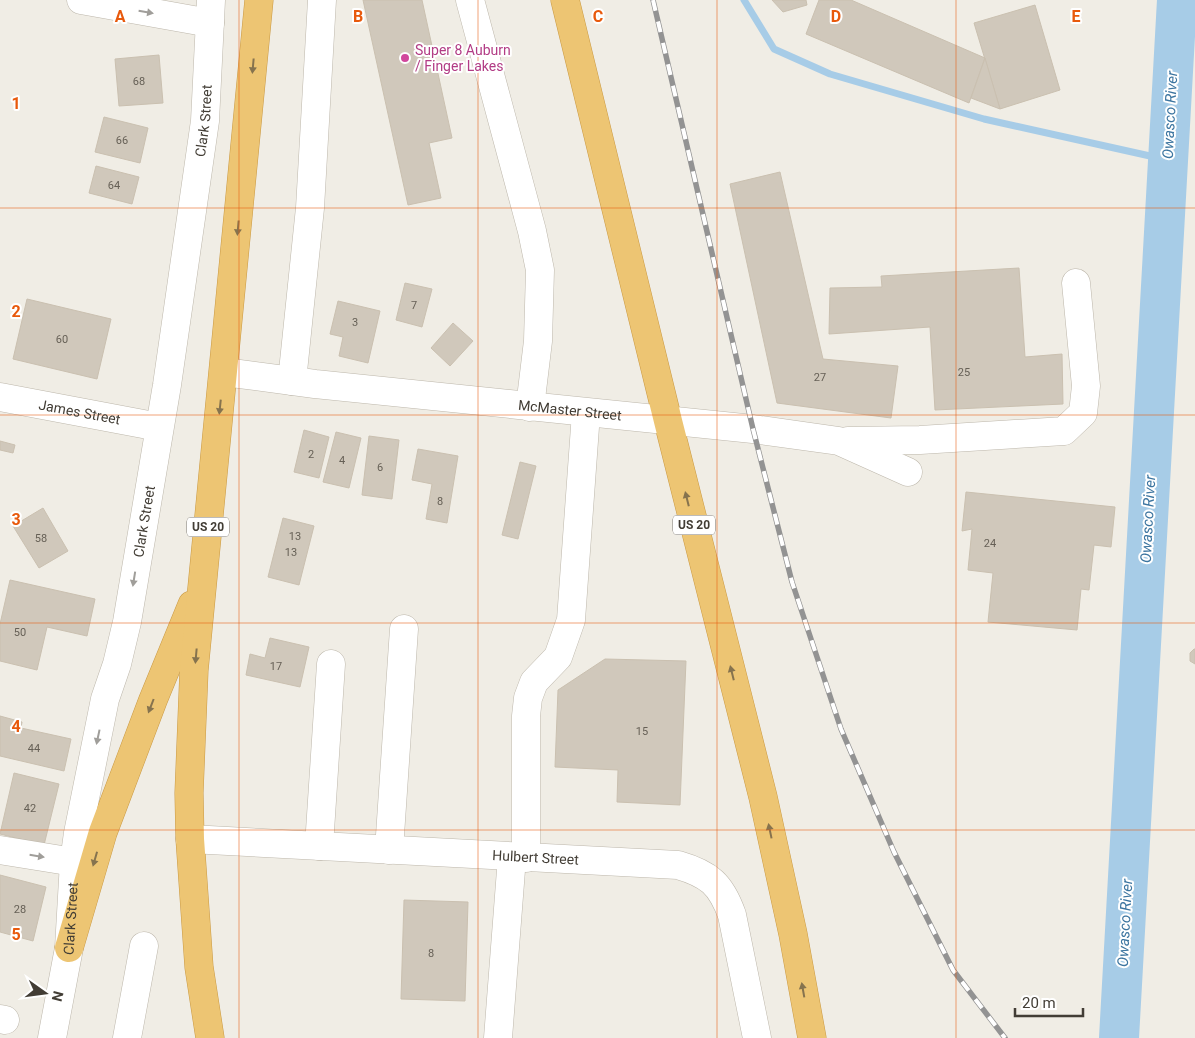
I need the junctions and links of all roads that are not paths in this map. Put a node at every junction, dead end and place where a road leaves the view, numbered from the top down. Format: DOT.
graph roads {
  1 [pos="81,0"];
  2 [pos="259,0"];
  3 [pos="322,0"];
  4 [pos="470,0"];
  5 [pos="565,0"];
  6 [pos="210,12"];
  7 [pos="1076,283"];
  8 [pos="224,372"];
  9 [pos="292,381"];
  10 [pos="0,397"];
  11 [pos="530,407"];
  12 [pos="586,413"];
  13 [pos="668,421"];
  14 [pos="159,428"];
  15 [pos="839,441"];
  16 [pos="908,472"];
  17 [pos="202,580"];
  18 [pos="404,629"];
  19 [pos="330,664"];
  20 [pos="190,839"];
  21 [pos="319,846"];
  22 [pos="0,850"];
  23 [pos="389,850"];
  24 [pos="519,857"];
  25 [pos="74,862"];
  26 [pos="144,946"];
  27 [pos="69,948"];
  28 [pos="52,1038"];
  29 [pos="127,1038"];
  30 [pos="210,1038"];
  31 [pos="498,1038"];
  32 [pos="757,1038"];
  33 [pos="812,1038"];
  1 -- 6 [label="street, one-way"];
  2 -- 8 [label="highway, US 20, one-way"];
  3 -- 9 [label="street"];
  4 -- 11 [label="street"];
  5 -- 13 [label="highway, US 20"];
  6 -- 14 [label="street, Clark Street"];
  7 -- 15 [label="street"];
  8 -- 9 [label="street, McMaster Street"];
  8 -- 17 [label="highway, US 20, one-way"];
  9 -- 11 [label="street, McMaster Street"];
  10 -- 14 [label="street, James Street"];
  11 -- 12 [label="street, McMaster Street"];
  12 -- 13 [label="street, McMaster Street"];
  12 -- 24 [label="street"];
  13 -- 15 [label="street, McMaster Street"];
  33 -- 13 [label="highway, US 20, one-way"];
  14 -- 25 [label="street, Clark Street, one-way"];
  15 -- 16 [label="street, McMaster Street"];
  17 -- 20 [label="highway, US 20, one-way"];
  17 -- 27 [label="highway, one-way"];
  18 -- 23 [label="street"];
  19 -- 21 [label="street"];
  20 -- 21 [label="street, Hulbert Street"];
  20 -- 30 [label="highway, US 20"];
  21 -- 23 [label="street, Hulbert Street"];
  22 -- 25 [label="street, one-way"];
  23 -- 24 [label="street, Hulbert Street"];
  24 -- 31 [label="street"];
  24 -- 32 [label="street, Hulbert Street"];
  25 -- 27 [label="street, Clark Street"];
  26 -- 29 [label="street"];
  27 -- 28 [label="street, Clark Street"];
}
